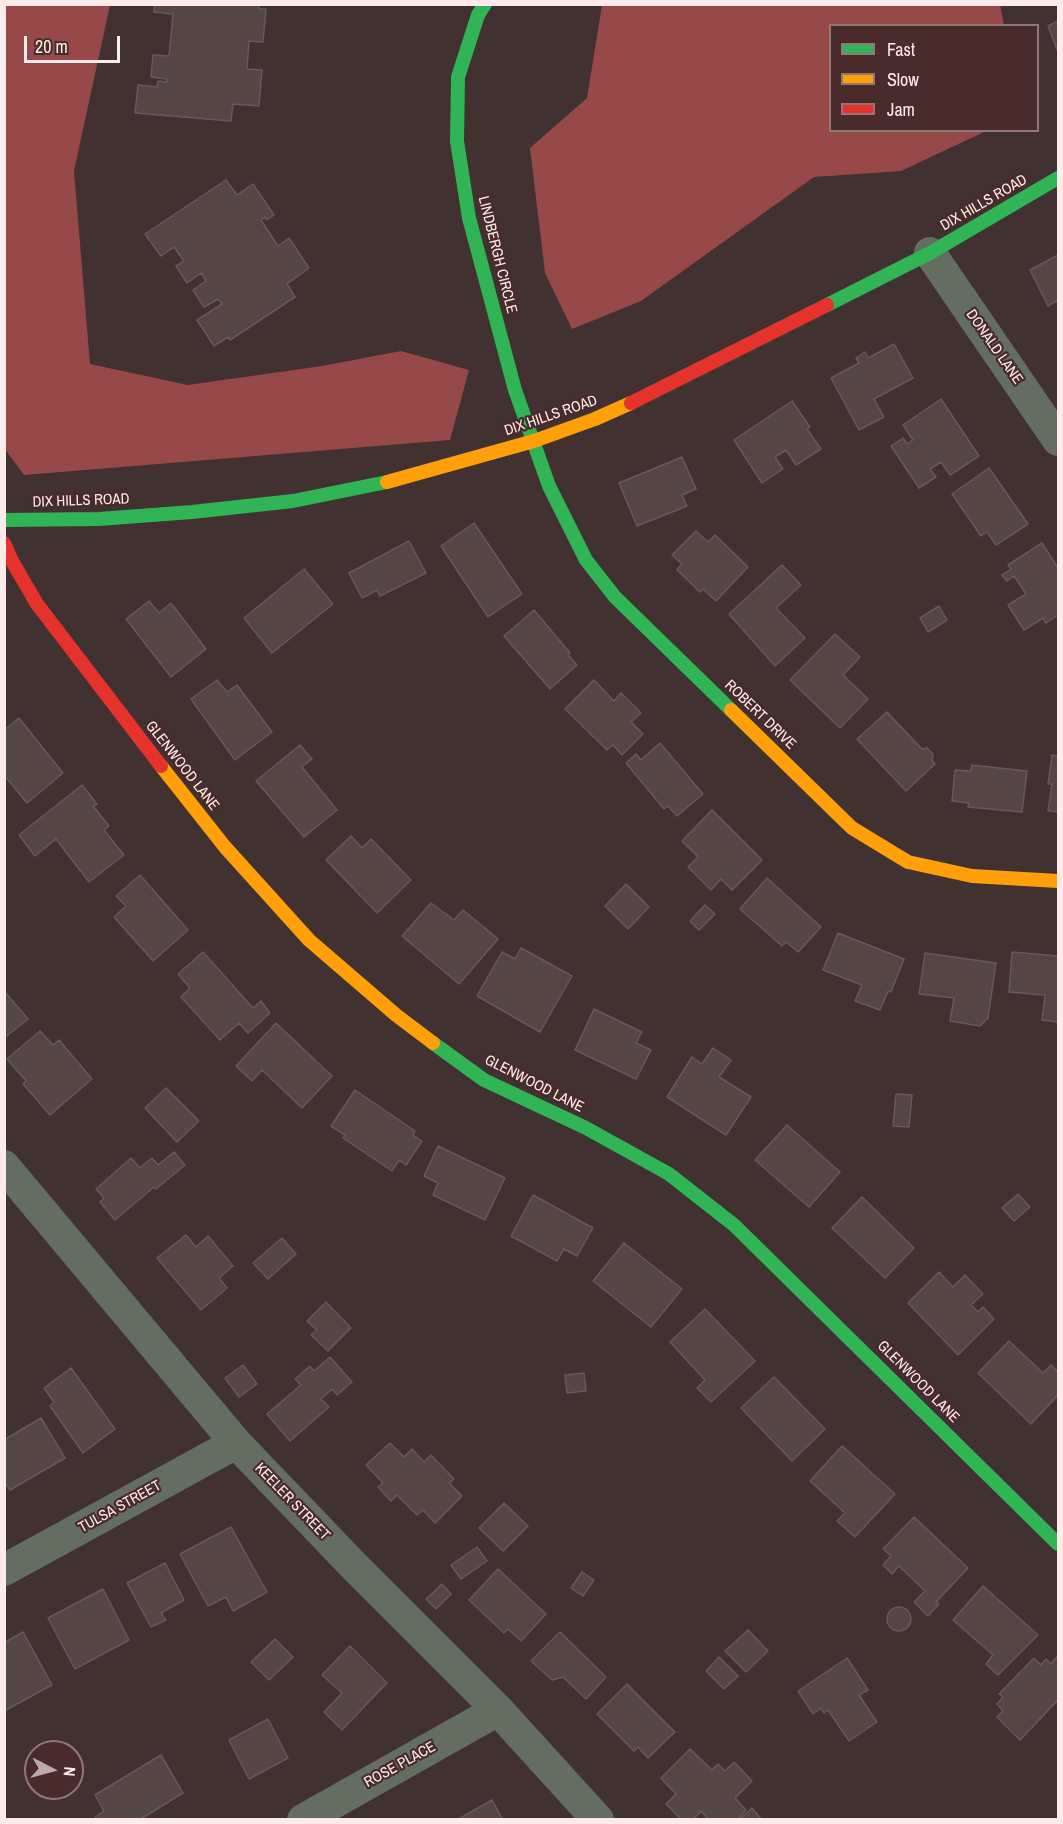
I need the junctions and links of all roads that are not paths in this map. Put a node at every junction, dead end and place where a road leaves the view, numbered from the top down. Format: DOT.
graph roads {
  1 [pos="485,4"];
  2 [pos="1059,178"];
  3 [pos="930,254"];
  4 [pos="1059,440"];
  5 [pos="534,441"];
  6 [pos="4,520"];
  7 [pos="4,543"];
  8 [pos="1059,881"];
  9 [pos="4,1166"];
  10 [pos="236,1443"];
  11 [pos="1059,1544"];
  12 [pos="4,1570"];
  13 [pos="498,1710"];
  14 [pos="303,1820"];
  15 [pos="598,1820"];
  1 -- 5 [label="street, LINDBERGH CIRCLE"];
  2 -- 3 [label="street, DIX HILLS ROAD"];
  3 -- 4 [label="street, DONALD LANE"];
  3 -- 5 [label="street, DIX HILLS ROAD"];
  5 -- 6 [label="street, DIX HILLS ROAD"];
  5 -- 8 [label="street, ROBERT DRIVE"];
  7 -- 11 [label="street, GLENWOOD LANE"];
  9 -- 10 [label="street, KEELER STREET"];
  10 -- 12 [label="street, TULSA STREET"];
  10 -- 13 [label="street, KEELER STREET"];
  13 -- 14 [label="street, ROSE PLACE"];
  13 -- 15 [label="street, KEELER STREET"];
}
